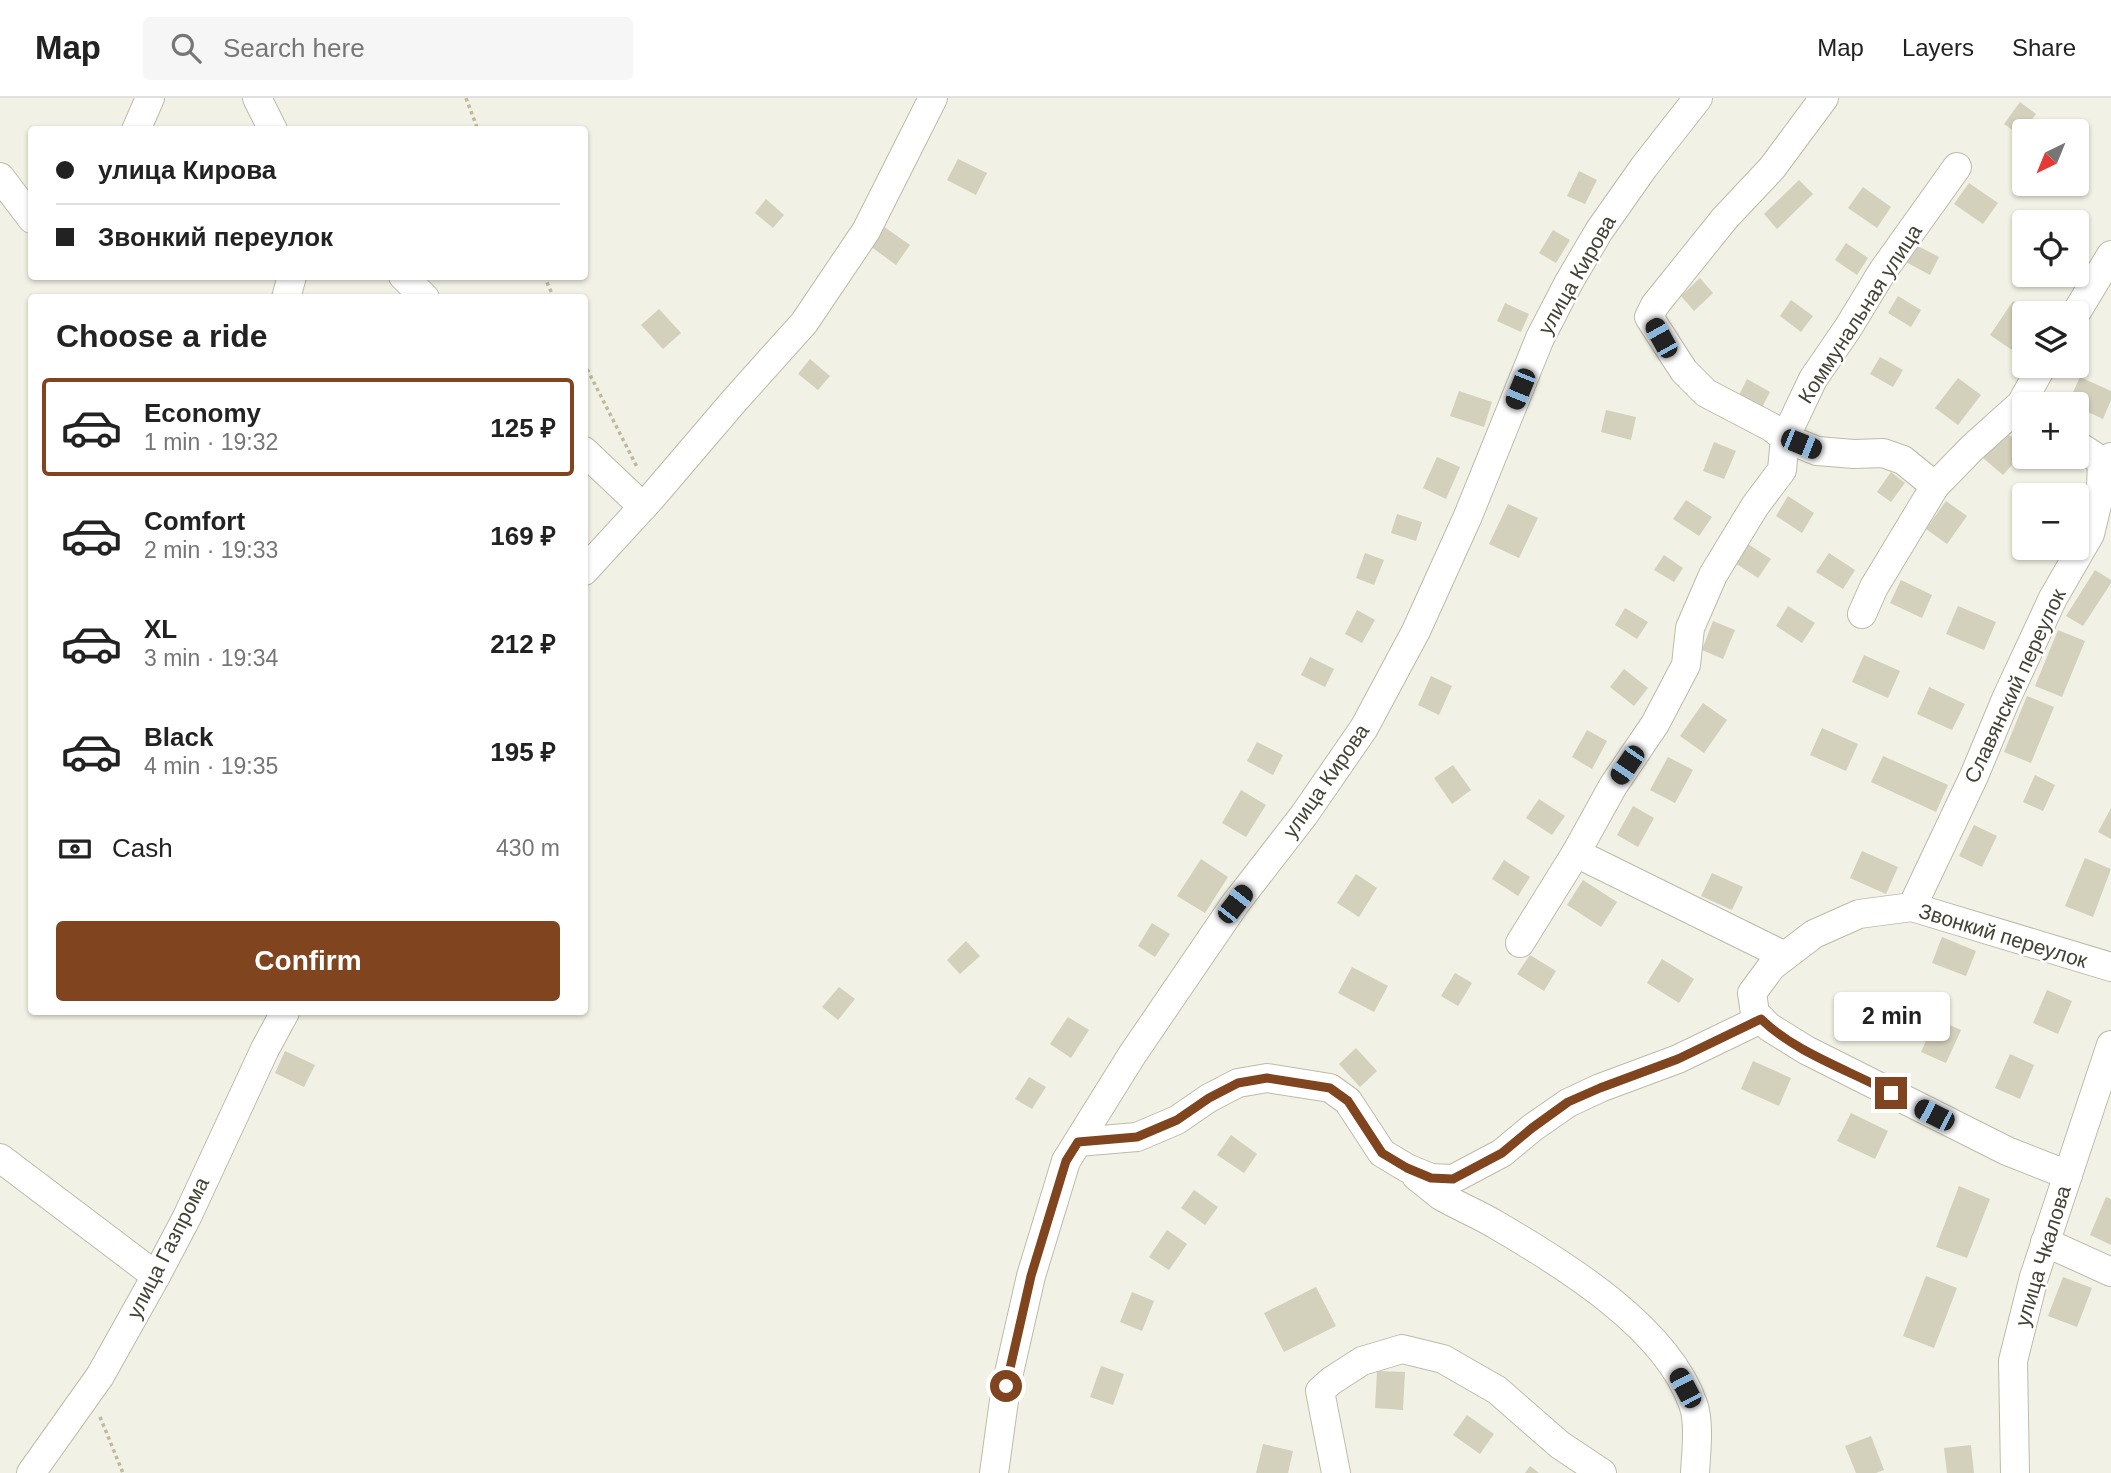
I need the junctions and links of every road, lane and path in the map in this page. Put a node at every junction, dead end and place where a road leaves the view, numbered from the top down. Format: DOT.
graph roads {
  1 [pos="150,98"];
  2 [pos="257,98"];
  3 [pos="466,98"];
  4 [pos="933,98"];
  5 [pos="1698,98"];
  6 [pos="1824,98"];
  7 [pos="138,126"];
  8 [pos="271,126"];
  9 [pos="476,126"];
  10 [pos="1957,167"];
  11 [pos="0,177"];
  12 [pos="28,214"];
  13 [pos="2111,255"];
  14 [pos="407,280"];
  15 [pos="421,294"];
  16 [pos="2083,301"];
  17 [pos="588,372"];
  18 [pos="2012,415"];
  19 [pos="1785,438"];
  20 [pos="2089,451"];
  21 [pos="588,454"];
  22 [pos="2107,459"];
  23 [pos="1935,486"];
  24 [pos="648,502"];
  25 [pos="588,566"];
  26 [pos="1862,614"];
  27 [pos="1576,853"];
  28 [pos="1912,907"];
  29 [pos="1520,943"];
  30 [pos="1785,956"];
  31 [pos="2111,967"];
  32 [pos="283,1015"];
  33 [pos="1761,1019"];
  34 [pos="2111,1048"];
  35 [pos="1078,1142"];
  36 [pos="0,1158"];
  37 [pos="1407,1168"];
  38 [pos="2068,1175"];
  39 [pos="2045,1242"];
  40 [pos="2111,1272"];
  41 [pos="156,1276"];
  42 [pos="90,1391"];
  43 [pos="31,1473"];
  44 [pos="124,1473"];
  45 [pos="994,1473"];
  46 [pos="1336,1473"];
  47 [pos="1602,1473"];
  48 [pos="1695,1473"];
  49 [pos="2015,1473"];
  1 -- 7 [label="street"];
  2 -- 8 [label="street"];
  3 -- 9 [label="path"];
  4 -- 24 [label="street"];
  5 -- 35 [label="street, улица Кирова"];
  6 -- 19 [label="street"];
  10 -- 19 [label="street, Коммунальная улица"];
  11 -- 12 [label="street"];
  13 -- 16 [label="street"];
  14 -- 15 [label="street"];
  17 -- 24 [label="path"];
  18 -- 23 [label="street"];
  19 -- 23 [label="street"];
  19 -- 27 [label="street, Коммунальная улица"];
  20 -- 22 [label="street"];
  21 -- 24 [label="street"];
  22 -- 28 [label="street, Славянский переулок"];
  23 -- 26 [label="street"];
  24 -- 25 [label="street"];
  27 -- 29 [label="street, Коммунальная улица"];
  27 -- 30 [label="street"];
  28 -- 30 [label="street, Звонкий переулок"];
  28 -- 31 [label="street, Звонкий переулок"];
  30 -- 33 [label="street, Звонкий переулок"];
  32 -- 41 [label="street, улица Газпрома"];
  33 -- 37 [label="street"];
  33 -- 38 [label="street"];
  34 -- 38 [label="street, улица Чкалова"];
  35 -- 37 [label="street"];
  35 -- 45 [label="street, улица Кирова"];
  36 -- 41 [label="street"];
  37 -- 48 [label="street"];
  38 -- 39 [label="street, улица Чкалова"];
  39 -- 40 [label="street"];
  39 -- 49 [label="street, улица Чкалова"];
  41 -- 42 [label="street, улица Газпрома"];
  42 -- 43 [label="street, улица Газпрома"];
  42 -- 44 [label="path"];
  46 -- 47 [label="street"];
}
